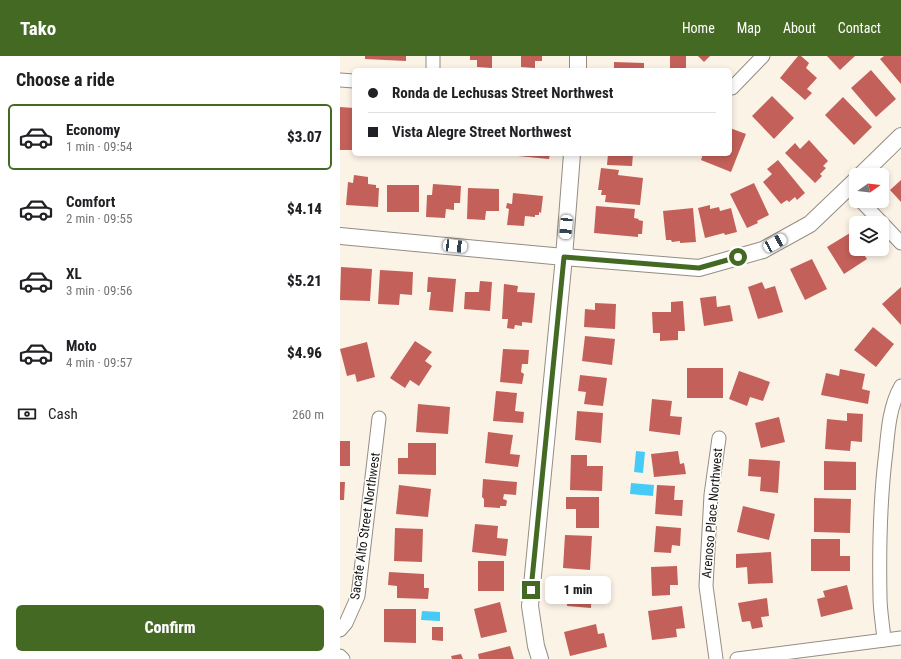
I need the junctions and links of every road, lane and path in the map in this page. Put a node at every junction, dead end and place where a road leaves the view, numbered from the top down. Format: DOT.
graph roads {
  1 [pos="433,56"];
  2 [pos="578,56"];
  3 [pos="763,56"];
  4 [pos="433,68"];
  5 [pos="578,68"];
  6 [pos="340,80"];
  7 [pos="352,81"];
  8 [pos="732,88"];
  9 [pos="901,136"];
  10 [pos="572,156"];
  11 [pos="868,168"];
  12 [pos="849,191"];
  13 [pos="868,208"];
  14 [pos="875,216"];
  15 [pos="889,230"];
  16 [pos="340,236"];
  17 [pos="901,243"];
  18 [pos="564,257"];
  19 [pos="901,386"];
  20 [pos="379,418"];
  21 [pos="719,438"];
  22 [pos="340,630"];
  23 [pos="901,638"];
  24 [pos="884,640"];
  25 [pos="340,656"];
  26 [pos="343,659"];
  27 [pos="540,659"];
  28 [pos="716,659"];
  29 [pos="737,659"];
  1 -- 4 [label="street"];
  2 -- 5 [label="street"];
  3 -- 8 [label="street"];
  6 -- 7 [label="street"];
  9 -- 11 [label="street"];
  10 -- 18 [label="street"];
  12 -- 18 [label="street"];
  13 -- 14 [label="street"];
  15 -- 17 [label="street"];
  16 -- 18 [label="street"];
  18 -- 27 [label="street"];
  19 -- 24 [label="street"];
  20 -- 22 [label="street, Sacate Alto Street Northwest"];
  21 -- 28 [label="street, Arenoso Place Northwest"];
  23 -- 24 [label="street"];
  24 -- 29 [label="street"];
  25 -- 26 [label="street"];
}
